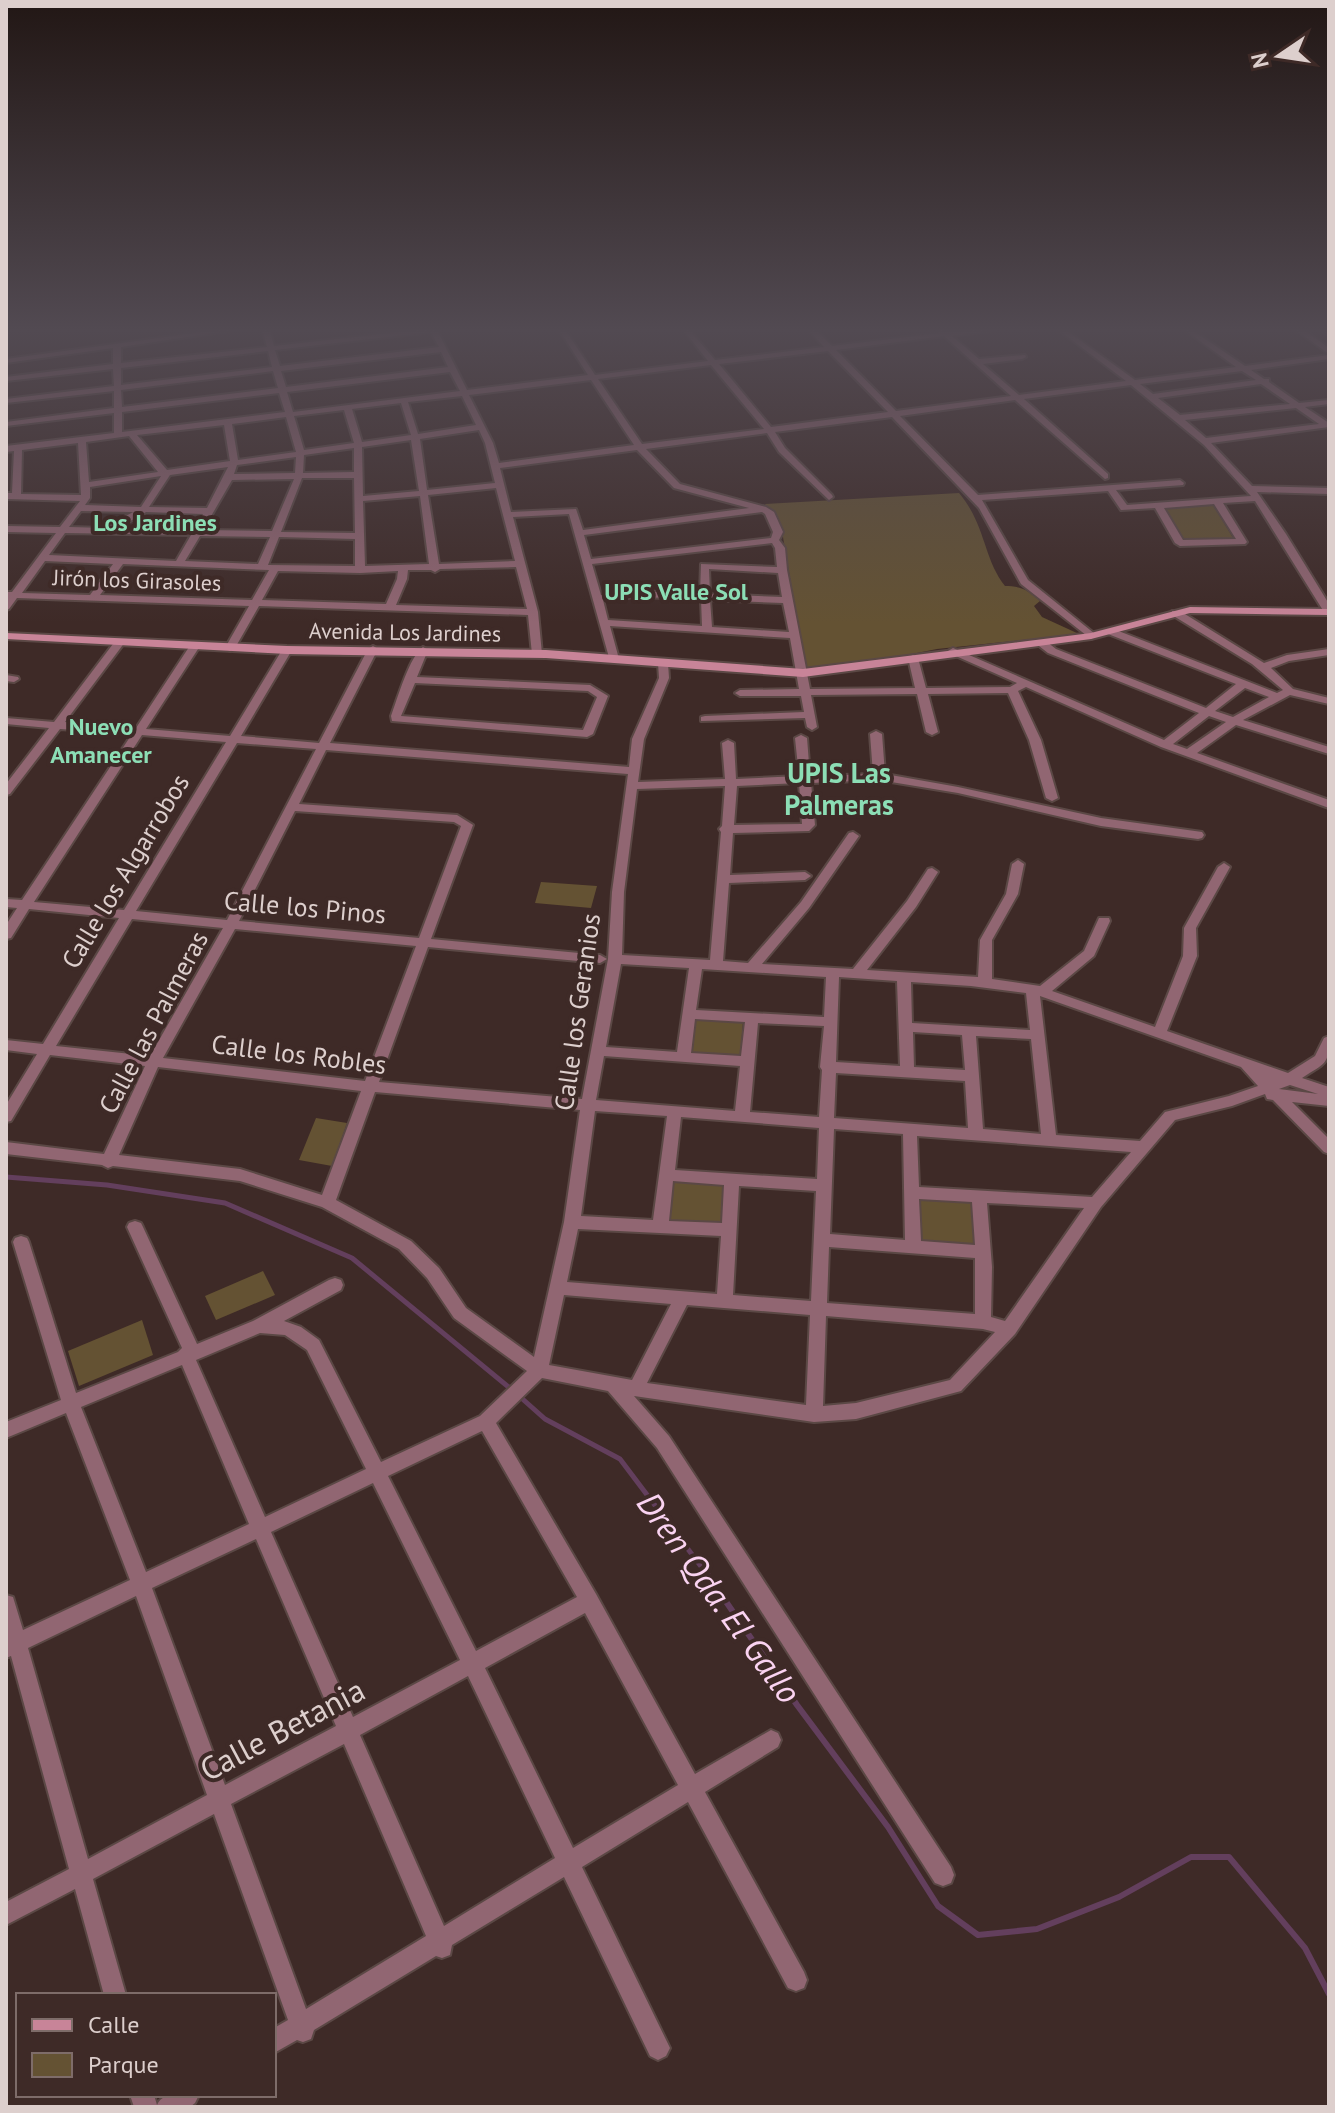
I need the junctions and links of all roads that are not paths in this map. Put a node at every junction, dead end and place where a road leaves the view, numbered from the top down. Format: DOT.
graph roads {
  1 [pos="118,427"];
  2 [pos="191,427"];
  3 [pos="229,427"];
  4 [pos="293,427"];
  5 [pos="353,427"];
  6 [pos="412,427"];
  7 [pos="482,427"];
  8 [pos="626,427"];
  9 [pos="766,427"];
  10 [pos="805,427"];
  11 [pos="909,427"];
  12 [pos="1048,427"];
  13 [pos="1188,427"];
  14 [pos="1316,427"];
  15 [pos="770,431"];
  16 [pos="131,434"];
  17 [pos="118,436"];
  18 [pos="415,436"];
  19 [pos="82,440"];
  20 [pos="1205,441"];
  21 [pos="358,443"];
  22 [pos="639,447"];
  23 [pos="18,448"];
  24 [pos="6,449"];
  25 [pos="300,452"];
  26 [pos="234,462"];
  27 [pos="496,466"];
  28 [pos="166,473"];
  29 [pos="360,475"];
  30 [pos="299,476"];
  31 [pos="1105,476"];
  32 [pos="229,477"];
  33 [pos="1180,483"];
  34 [pos="84,485"];
  35 [pos="500,485"];
  36 [pos="1111,489"];
  37 [pos="1250,489"];
  38 [pos="1329,491"];
  39 [pos="423,493"];
  40 [pos="11,496"];
  41 [pos="829,497"];
  42 [pos="86,498"];
  43 [pos="974,498"];
  44 [pos="1257,498"];
  45 [pos="361,499"];
  46 [pos="1217,501"];
  47 [pos="1158,506"];
  48 [pos="80,508"];
  49 [pos="763,509"];
  50 [pos="143,510"];
  51 [pos="208,511"];
  52 [pos="507,515"];
  53 [pos="6,529"];
  54 [pos="64,531"];
  55 [pos="107,531"];
  56 [pos="192,533"];
  57 [pos="580,533"];
  58 [pos="274,534"];
  59 [pos="360,536"];
  60 [pos="774,540"];
  61 [pos="44,558"];
  62 [pos="120,561"];
  63 [pos="587,562"];
  64 [pos="179,564"];
  65 [pos="518,564"];
  66 [pos="262,567"];
  67 [pos="275,568"];
  68 [pos="403,569"];
  69 [pos="435,569"];
  70 [pos="360,570"];
  71 [pos="782,570"];
  72 [pos="10,595"];
  73 [pos="705,597"];
  74 [pos="93,598"];
  75 [pos="597,598"];
  76 [pos="786,600"];
  77 [pos="257,604"];
  78 [pos="6,607"];
  79 [pos="389,609"];
  80 [pos="533,612"];
  81 [pos="1329,612"];
  82 [pos="1176,613"];
  83 [pos="604,623"];
  84 [pos="707,630"];
  85 [pos="1112,632"];
  86 [pos="794,635"];
  87 [pos="6,636"];
  88 [pos="1091,636"];
  89 [pos="120,642"];
  90 [pos="1043,644"];
  91 [pos="195,646"];
  92 [pos="230,648"];
  93 [pos="373,649"];
  94 [pos="287,650"];
  95 [pos="423,650"];
  96 [pos="953,651"];
  97 [pos="1329,652"];
  98 [pos="537,654"];
  99 [pos="913,658"];
  100 [pos="614,659"];
  101 [pos="663,663"];
  102 [pos="1263,667"];
  103 [pos="803,673"];
  104 [pos="410,680"];
  105 [pos="1025,684"];
  106 [pos="1242,685"];
  107 [pos="921,690"];
  108 [pos="1012,690"];
  109 [pos="740,693"];
  110 [pos="808,693"];
  111 [pos="1283,694"];
  112 [pos="1329,701"];
  113 [pos="1209,712"];
  114 [pos="811,715"];
  115 [pos="705,719"];
  116 [pos="1237,719"];
  117 [pos="6,721"];
  118 [pos="56,726"];
  119 [pos="812,727"];
  120 [pos="932,732"];
  121 [pos="140,733"];
  122 [pos="876,734"];
  123 [pos="801,738"];
  124 [pos="231,740"];
  125 [pos="728,743"];
  126 [pos="1165,745"];
  127 [pos="322,748"];
  128 [pos="1329,751"];
  129 [pos="1189,753"];
  130 [pos="879,777"];
  131 [pos="632,778"];
  132 [pos="807,780"];
  133 [pos="731,784"];
  134 [pos="6,792"];
  135 [pos="1052,798"];
  136 [pos="1329,804"];
  137 [pos="291,807"];
  138 [pos="725,829"];
  139 [pos="1198,835"];
  140 [pos="853,836"];
  141 [pos="1018,864"];
  142 [pos="1224,867"];
  143 [pos="932,872"];
  144 [pos="805,876"];
  145 [pos="722,879"];
  146 [pos="6,903"];
  147 [pos="27,905"];
  148 [pos="127,914"];
  149 [pos="1104,921"];
  150 [pos="231,924"];
  151 [pos="6,935"];
  152 [pos="423,943"];
  153 [pos="607,959"];
  154 [pos="696,963"];
  155 [pos="716,964"];
  156 [pos="753,966"];
  157 [pos="833,972"];
  158 [pos="857,973"];
  159 [pos="904,977"];
  160 [pos="985,983"];
  161 [pos="1037,990"];
  162 [pos="689,1014"];
  163 [pos="752,1018"];
  164 [pos="830,1022"];
  165 [pos="906,1027"];
  166 [pos="969,1031"];
  167 [pos="1159,1034"];
  168 [pos="1038,1035"];
  169 [pos="1329,1041"];
  170 [pos="6,1045"];
  171 [pos="49,1049"];
  172 [pos="599,1051"];
  173 [pos="683,1058"];
  174 [pos="154,1061"];
  175 [pos="748,1062"];
  176 [pos="1244,1063"];
  177 [pos="827,1067"];
  178 [pos="907,1072"];
  179 [pos="970,1076"];
  180 [pos="1290,1079"];
  181 [pos="370,1087"];
  182 [pos="1271,1092"];
  183 [pos="1329,1093"];
  184 [pos="1329,1101"];
  185 [pos="588,1106"];
  186 [pos="675,1111"];
  187 [pos="742,1116"];
  188 [pos="6,1117"];
  189 [pos="825,1124"];
  190 [pos="910,1131"];
  191 [pos="976,1136"];
  192 [pos="1049,1141"];
  193 [pos="1140,1147"];
  194 [pos="6,1148"];
  195 [pos="1329,1148"];
  196 [pos="108,1162"];
  197 [pos="666,1175"];
  198 [pos="732,1179"];
  199 [pos="822,1185"];
  200 [pos="911,1193"];
  201 [pos="979,1197"];
  202 [pos="327,1203"];
  203 [pos="1096,1203"];
  204 [pos="572,1222"];
  205 [pos="135,1227"];
  206 [pos="660,1227"];
  207 [pos="729,1230"];
  208 [pos="823,1240"];
  209 [pos="21,1242"];
  210 [pos="913,1247"];
  211 [pos="983,1252"];
  212 [pos="335,1285"];
  213 [pos="558,1288"];
  214 [pos="682,1298"];
  215 [pos="725,1302"];
  216 [pos="820,1311"];
  217 [pos="983,1322"];
  218 [pos="259,1326"];
  219 [pos="1009,1329"];
  220 [pos="189,1352"];
  221 [pos="539,1370"];
  222 [pos="614,1385"];
  223 [pos="636,1389"];
  224 [pos="70,1402"];
  225 [pos="814,1414"];
  226 [pos="486,1421"];
  227 [pos="6,1430"];
  228 [pos="376,1471"];
  229 [pos="260,1525"];
  230 [pos="141,1583"];
  231 [pos="589,1601"];
  232 [pos="6,1604"];
  233 [pos="12,1646"];
  234 [pos="472,1663"];
  235 [pos="349,1730"];
  236 [pos="771,1740"];
  237 [pos="689,1787"];
  238 [pos="218,1800"];
  239 [pos="569,1865"];
  240 [pos="81,1873"];
  241 [pos="943,1875"];
  242 [pos="6,1914"];
  243 [pos="441,1945"];
  244 [pos="796,1980"];
  245 [pos="114,1993"];
  246 [pos="302,2028"];
  247 [pos="276,2040"];
  248 [pos="658,2048"];
  1 -- 17 [label="street"];
  2 -- 16 [label="street"];
  3 -- 26 [label="street"];
  4 -- 25 [label="street"];
  5 -- 21 [label="street"];
  6 -- 18 [label="street"];
  7 -- 18 [label="street"];
  7 -- 27 [label="street"];
  8 -- 22 [label="street"];
  9 -- 15 [label="street"];
  10 -- 15 [label="street"];
  11 -- 43 [label="street"];
  12 -- 31 [label="street"];
  13 -- 20 [label="street"];
  14 -- 20 [label="street"];
  15 -- 22 [label="street"];
  15 -- 41 [label="street"];
  16 -- 17 [label="street"];
  16 -- 28 [label="street"];
  17 -- 19 [label="street"];
  18 -- 21 [label="street"];
  18 -- 39 [label="street"];
  19 -- 23 [label="street"];
  19 -- 34 [label="street"];
  20 -- 37 [label="street"];
  21 -- 25 [label="street"];
  21 -- 29 [label="street"];
  22 -- 27 [label="street"];
  22 -- 49 [label="street"];
  23 -- 24 [label="street"];
  23 -- 40 [label="street"];
  25 -- 26 [label="street"];
  25 -- 30 [label="street"];
  26 -- 28 [label="street"];
  26 -- 32 [label="street"];
  27 -- 35 [label="street"];
  28 -- 34 [label="street"];
  28 -- 50 [label="street"];
  29 -- 30 [label="street"];
  29 -- 45 [label="street"];
  30 -- 32 [label="street"];
  30 -- 58 [label="street"];
  32 -- 51 [label="street"];
  33 -- 36 [label="street"];
  34 -- 42 [label="street"];
  35 -- 39 [label="street"];
  35 -- 52 [label="street"];
  36 -- 43 [label="street"];
  36 -- 47 [label="street"];
  37 -- 38 [label="street"];
  37 -- 44 [label="street"];
  39 -- 45 [label="street"];
  39 -- 69 [label="street"];
  40 -- 42 [label="street"];
  42 -- 48 [label="street"];
  43 -- 88 [label="street"];
  44 -- 46 [label="street"];
  44 -- 81 [label="street"];
  45 -- 59 [label="street"];
  46 -- 47 [label="street"];
  46 -- 47 [label="street"];
  48 -- 50 [label="street"];
  48 -- 54 [label="street"];
  49 -- 57 [label="street"];
  49 -- 60 [label="street"];
  50 -- 51 [label="street"];
  50 -- 55 [label="street"];
  50 -- 56 [label="street"];
  51 -- 56 [label="street"];
  52 -- 57 [label="street"];
  52 -- 65 [label="street"];
  53 -- 54 [label="street"];
  54 -- 55 [label="street"];
  54 -- 61 [label="street"];
  55 -- 56 [label="street"];
  56 -- 58 [label="street"];
  56 -- 64 [label="street"];
  57 -- 63 [label="street"];
  58 -- 59 [label="street"];
  58 -- 66 [label="street"];
  59 -- 70 [label="street"];
  60 -- 63 [label="street"];
  60 -- 71 [label="street"];
  61 -- 62 [label="street"];
  61 -- 72 [label="street"];
  62 -- 64 [label="street"];
  62 -- 74 [label="street"];
  63 -- 75 [label="street"];
  64 -- 66 [label="street"];
  65 -- 69 [label="street"];
  65 -- 80 [label="street"];
  66 -- 67 [label="street"];
  67 -- 70 [label="street"];
  67 -- 77 [label="street"];
  68 -- 69 [label="street"];
  68 -- 70 [label="street"];
  68 -- 79 [label="street"];
  71 -- 73 [label="street"];
  71 -- 76 [label="street"];
  72 -- 74 [label="street, Jirón los Girasoles"];
  72 -- 78 [label="street"];
  73 -- 75 [label="street"];
  73 -- 76 [label="street"];
  73 -- 84 [label="street"];
  74 -- 77 [label="street, Jirón los Girasoles"];
  75 -- 83 [label="street"];
  76 -- 86 [label="street"];
  77 -- 79 [label="street, Jirón los Girasoles"];
  77 -- 92 [label="street"];
  79 -- 80 [label="street, Jirón los Girasoles"];
  80 -- 98 [label="street"];
  81 -- 82 [label="street, Avenida Los Jardines"];
  82 -- 85 [label="street, Avenida Los Jardines"];
  82 -- 102 [label="street"];
  83 -- 84 [label="street"];
  83 -- 100 [label="street"];
  84 -- 86 [label="street"];
  85 -- 88 [label="street, Avenida Los Jardines"];
  85 -- 106 [label="street"];
  86 -- 103 [label="street"];
  87 -- 89 [label="street, Avenida Los Jardines"];
  88 -- 90 [label="street, Avenida Los Jardines"];
  89 -- 91 [label="street, Avenida Los Jardines"];
  89 -- 118 [label="street"];
  90 -- 96 [label="street, Avenida Los Jardines"];
  90 -- 113 [label="street"];
  91 -- 92 [label="street, Avenida Los Jardines"];
  91 -- 121 [label="street"];
  92 -- 94 [label="street, Avenida Los Jardines"];
  93 -- 94 [label="street, Avenida Los Jardines"];
  93 -- 95 [label="street, Avenida Los Jardines"];
  93 -- 127 [label="street, Calle las Palmeras"];
  94 -- 124 [label="street, Calle los Algarrobos"];
  95 -- 98 [label="street, Avenida Los Jardines"];
  95 -- 104 [label="street"];
  96 -- 99 [label="street, Avenida Los Jardines"];
  96 -- 105 [label="street"];
  97 -- 102 [label="street"];
  98 -- 100 [label="street, Avenida Los Jardines"];
  99 -- 103 [label="street, Avenida Los Jardines"];
  99 -- 107 [label="street"];
  100 -- 101 [label="street, Avenida Los Jardines"];
  101 -- 103 [label="street, Avenida Los Jardines"];
  101 -- 131 [label="street, Calle los Geranios"];
  102 -- 111 [label="street"];
  103 -- 110 [label="street"];
  104 -- 104 [label="street"];
  105 -- 108 [label="street"];
  105 -- 126 [label="street"];
  106 -- 111 [label="street"];
  106 -- 113 [label="street"];
  107 -- 108 [label="street"];
  107 -- 110 [label="street"];
  107 -- 120 [label="street"];
  108 -- 135 [label="street"];
  109 -- 110 [label="street"];
  110 -- 114 [label="street"];
  111 -- 112 [label="street"];
  111 -- 116 [label="street"];
  113 -- 116 [label="street"];
  113 -- 126 [label="street"];
  114 -- 115 [label="street"];
  114 -- 119 [label="street"];
  116 -- 128 [label="street"];
  116 -- 129 [label="street"];
  117 -- 118 [label="street"];
  118 -- 121 [label="street"];
  118 -- 134 [label="street"];
  121 -- 124 [label="street"];
  121 -- 147 [label="street"];
  122 -- 130 [label="street"];
  123 -- 132 [label="street"];
  124 -- 127 [label="street"];
  124 -- 148 [label="street, Calle los Algarrobos"];
  125 -- 133 [label="street"];
  126 -- 129 [label="street"];
  127 -- 131 [label="street"];
  127 -- 137 [label="street, Calle las Palmeras"];
  129 -- 136 [label="street"];
  130 -- 132 [label="street"];
  130 -- 139 [label="street"];
  131 -- 133 [label="street"];
  131 -- 153 [label="street, Calle los Geranios"];
  132 -- 133 [label="street"];
  132 -- 138 [label="street"];
  133 -- 138 [label="street"];
  137 -- 150 [label="street, Calle las Palmeras"];
  137 -- 152 [label="street"];
  138 -- 145 [label="street"];
  140 -- 156 [label="street"];
  141 -- 160 [label="street"];
  142 -- 167 [label="street"];
  143 -- 158 [label="street"];
  144 -- 145 [label="street"];
  145 -- 155 [label="street"];
  146 -- 147 [label="street, Calle los Pinos"];
  147 -- 148 [label="street, Calle los Pinos"];
  147 -- 151 [label="street"];
  148 -- 150 [label="street, Calle los Pinos"];
  148 -- 171 [label="street, Calle los Algarrobos"];
  149 -- 161 [label="street"];
  150 -- 152 [label="street, Calle los Pinos"];
  150 -- 174 [label="street, Calle las Palmeras"];
  152 -- 153 [label="street, Calle los Pinos"];
  152 -- 181 [label="street"];
  153 -- 154 [label="street, Calle los Pinos"];
  153 -- 172 [label="street, Calle los Geranios"];
  154 -- 155 [label="street, Calle los Pinos"];
  154 -- 162 [label="street"];
  155 -- 156 [label="street, Calle los Pinos"];
  156 -- 157 [label="street, Calle los Pinos"];
  157 -- 158 [label="street, Calle los Pinos"];
  157 -- 164 [label="street"];
  158 -- 159 [label="street, Calle los Pinos"];
  159 -- 160 [label="street, Calle los Pinos"];
  159 -- 165 [label="street"];
  160 -- 161 [label="street, Calle los Pinos"];
  161 -- 167 [label="street, Calle los Pinos"];
  161 -- 168 [label="street"];
  162 -- 163 [label="street"];
  162 -- 173 [label="street"];
  163 -- 164 [label="street"];
  163 -- 175 [label="street"];
  164 -- 177 [label="street"];
  165 -- 166 [label="street"];
  165 -- 178 [label="street"];
  166 -- 168 [label="street"];
  166 -- 179 [label="street"];
  167 -- 176 [label="street, Calle los Pinos"];
  168 -- 192 [label="street"];
  169 -- 180 [label="street"];
  170 -- 171 [label="street, Calle los Robles"];
  171 -- 174 [label="street, Calle los Robles"];
  171 -- 188 [label="street, Calle los Algarrobos"];
  172 -- 173 [label="street"];
  172 -- 185 [label="street, Calle los Geranios"];
  173 -- 175 [label="street"];
  174 -- 181 [label="street, Calle los Robles"];
  174 -- 196 [label="street, Calle las Palmeras"];
  175 -- 187 [label="street"];
  176 -- 180 [label="street, Calle los Pinos"];
  176 -- 182 [label="street"];
  177 -- 178 [label="street"];
  177 -- 189 [label="street"];
  178 -- 179 [label="street"];
  179 -- 191 [label="street"];
  180 -- 182 [label="street"];
  180 -- 183 [label="street, Calle los Pinos"];
  181 -- 185 [label="street, Calle los Robles"];
  181 -- 202 [label="street"];
  182 -- 184 [label="street"];
  182 -- 193 [label="street"];
  182 -- 195 [label="street"];
  185 -- 186 [label="street, Calle los Robles"];
  185 -- 204 [label="street, Calle los Geranios"];
  186 -- 187 [label="street, Calle los Robles"];
  186 -- 197 [label="street"];
  187 -- 189 [label="street, Calle los Robles"];
  189 -- 190 [label="street, Calle los Robles"];
  189 -- 199 [label="street"];
  190 -- 191 [label="street, Calle los Robles"];
  190 -- 200 [label="street"];
  191 -- 192 [label="street, Calle los Robles"];
  192 -- 193 [label="street, Calle los Robles"];
  193 -- 203 [label="street"];
  194 -- 196 [label="street"];
  196 -- 202 [label="street"];
  197 -- 198 [label="street"];
  197 -- 206 [label="street"];
  198 -- 199 [label="street"];
  198 -- 207 [label="street"];
  199 -- 208 [label="street"];
  200 -- 201 [label="street"];
  200 -- 210 [label="street"];
  201 -- 203 [label="street"];
  201 -- 211 [label="street"];
  202 -- 221 [label="street"];
  203 -- 219 [label="street"];
  204 -- 206 [label="street"];
  204 -- 213 [label="street, Calle los Geranios"];
  205 -- 220 [label="street"];
  206 -- 207 [label="street"];
  207 -- 215 [label="street"];
  208 -- 210 [label="street"];
  208 -- 216 [label="street"];
  209 -- 224 [label="street"];
  210 -- 211 [label="street"];
  211 -- 217 [label="street"];
  212 -- 218 [label="street"];
  213 -- 214 [label="street"];
  213 -- 221 [label="street, Calle los Geranios"];
  214 -- 215 [label="street"];
  214 -- 223 [label="street"];
  215 -- 216 [label="street"];
  216 -- 217 [label="street"];
  216 -- 225 [label="street"];
  217 -- 219 [label="street"];
  218 -- 220 [label="street"];
  218 -- 228 [label="street"];
  219 -- 225 [label="street"];
  220 -- 224 [label="street"];
  220 -- 229 [label="street"];
  221 -- 222 [label="street"];
  221 -- 226 [label="street"];
  222 -- 223 [label="street"];
  222 -- 241 [label="street"];
  223 -- 225 [label="street"];
  224 -- 227 [label="street"];
  224 -- 230 [label="street"];
  226 -- 228 [label="street"];
  226 -- 231 [label="street"];
  228 -- 229 [label="street"];
  228 -- 234 [label="street"];
  229 -- 230 [label="street"];
  229 -- 235 [label="street"];
  230 -- 233 [label="street"];
  230 -- 238 [label="street"];
  231 -- 234 [label="street, Calle Betania"];
  231 -- 237 [label="street"];
  232 -- 233 [label="street"];
  233 -- 240 [label="street"];
  234 -- 235 [label="street, Calle Betania"];
  234 -- 239 [label="street"];
  235 -- 238 [label="street, Calle Betania"];
  235 -- 243 [label="street"];
  236 -- 237 [label="street"];
  237 -- 239 [label="street"];
  237 -- 244 [label="street"];
  238 -- 240 [label="street, Calle Betania"];
  238 -- 246 [label="street"];
  239 -- 243 [label="street"];
  239 -- 248 [label="street"];
  240 -- 242 [label="street, Calle Betania"];
  240 -- 245 [label="street"];
  243 -- 246 [label="street"];
  246 -- 247 [label="street"];
}
